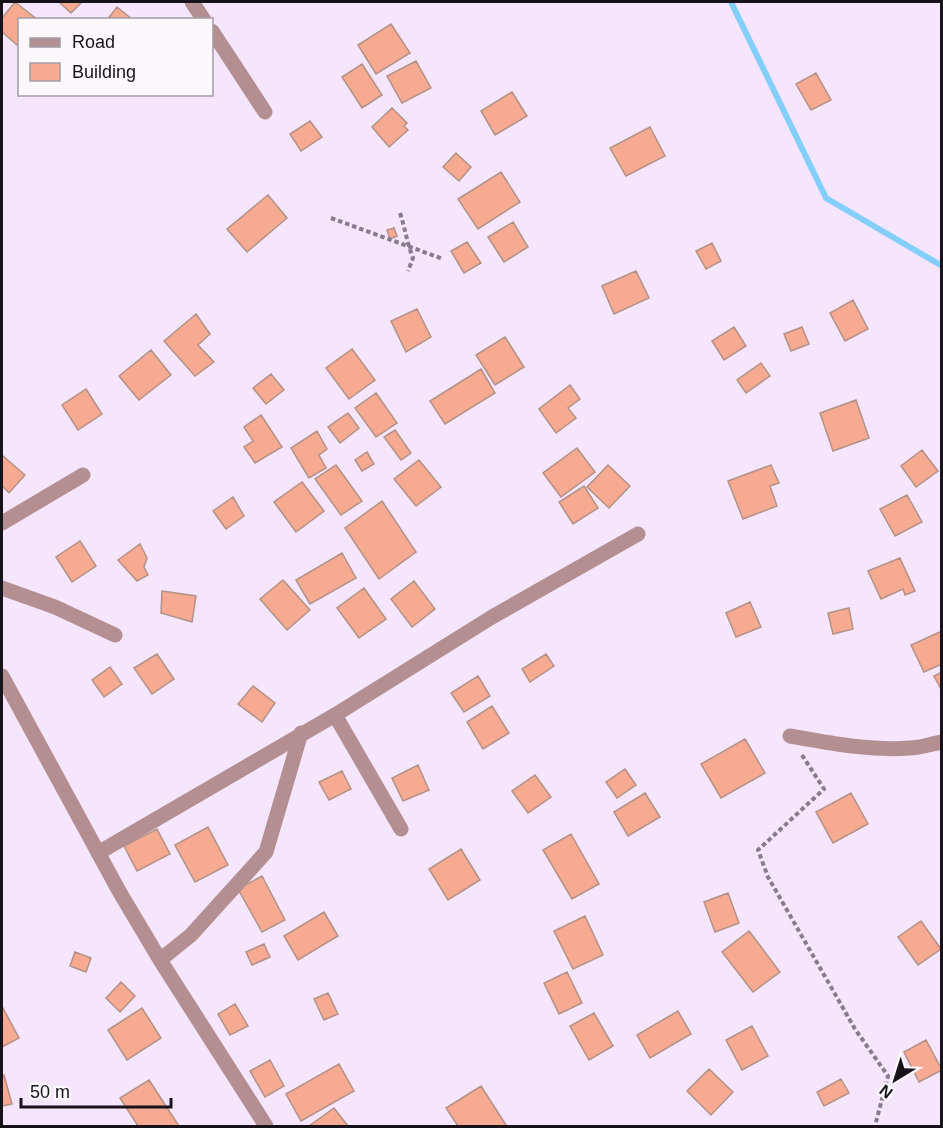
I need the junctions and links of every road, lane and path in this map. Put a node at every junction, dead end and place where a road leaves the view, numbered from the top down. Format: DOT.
graph roads {
  1 [pos="192,2"];
  2 [pos="203,18"];
  3 [pos="213,33"];
  4 [pos="265,112"];
  5 [pos="400,213"];
  6 [pos="331,218"];
  7 [pos="409,248"];
  8 [pos="443,259"];
  9 [pos="408,271"];
  10 [pos="83,475"];
  11 [pos="2,523"];
  12 [pos="638,534"];
  13 [pos="2,588"];
  14 [pos="115,635"];
  15 [pos="2,676"];
  16 [pos="335,715"];
  17 [pos="301,733"];
  18 [pos="790,736"];
  19 [pos="942,742"];
  20 [pos="401,829"];
  21 [pos="98,853"];
  22 [pos="160,960"];
  23 [pos="266,1126"];
  24 [pos="876,1126"];
  1 -- 2 [label="street"];
  3 -- 4 [label="street"];
  5 -- 7 [label="path"];
  6 -- 7 [label="path"];
  7 -- 8 [label="path"];
  7 -- 9 [label="path"];
  10 -- 11 [label="street"];
  12 -- 16 [label="street"];
  13 -- 14 [label="street"];
  15 -- 21 [label="street"];
  16 -- 17 [label="street"];
  16 -- 20 [label="street"];
  17 -- 21 [label="street"];
  17 -- 22 [label="street"];
  18 -- 19 [label="street"];
  18 -- 24 [label="path"];
  21 -- 22 [label="street"];
  22 -- 23 [label="street"];
}
